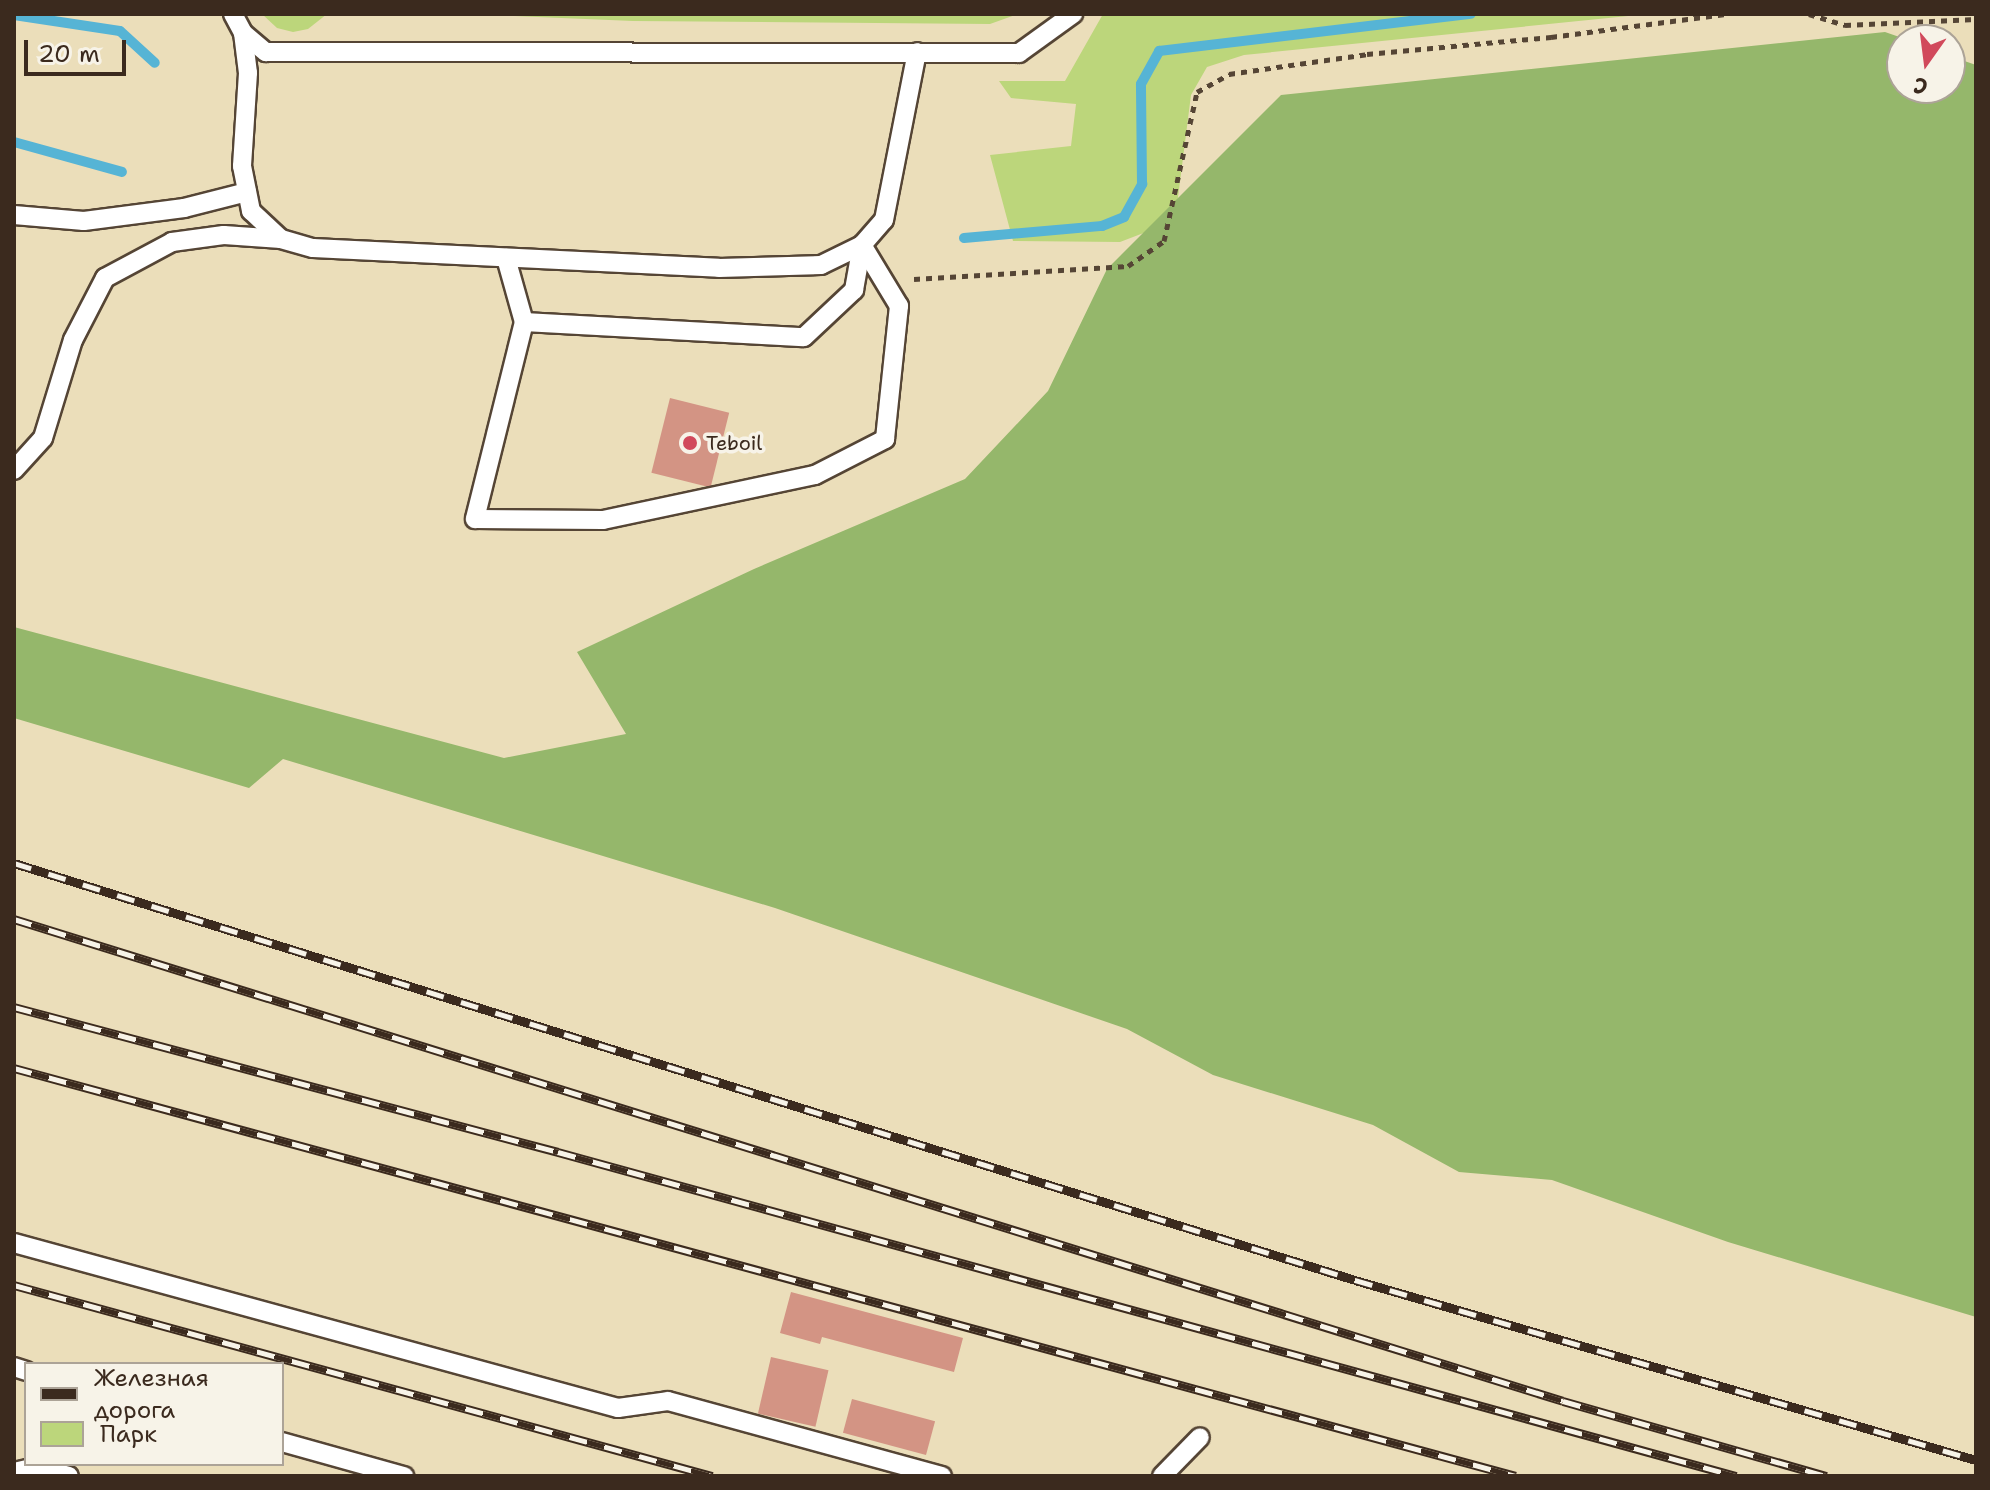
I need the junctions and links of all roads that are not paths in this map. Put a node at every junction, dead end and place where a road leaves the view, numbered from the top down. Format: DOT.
graph roads {
  1 [pos="233,14"];
  2 [pos="1073,14"];
  3 [pos="243,33"];
  4 [pos="917,52"];
  5 [pos="247,192"];
  6 [pos="14,215"];
  7 [pos="281,239"];
  8 [pos="862,245"];
  9 [pos="506,258"];
  10 [pos="524,322"];
  11 [pos="14,470"];
  12 [pos="14,1243"];
  13 [pos="1200,1437"];
  14 [pos="284,1443"];
  15 [pos="36,1466"];
  16 [pos="14,1472"];
  17 [pos="69,1476"];
  18 [pos="404,1476"];
  19 [pos="942,1476"];
  20 [pos="1162,1476"];
  1 -- 3 [label="lane"];
  2 -- 4 [label="lane"];
  3 -- 4 [label="lane"];
  3 -- 5 [label="lane"];
  4 -- 8 [label="lane"];
  5 -- 6 [label="lane"];
  5 -- 7 [label="lane"];
  7 -- 9 [label="lane"];
  7 -- 11 [label="lane"];
  8 -- 9 [label="lane"];
  8 -- 10 [label="lane"];
  8 -- 10 [label="lane"];
  9 -- 10 [label="lane"];
  12 -- 19 [label="lane"];
  13 -- 20 [label="lane"];
  14 -- 18 [label="lane"];
  15 -- 16 [label="lane"];
  15 -- 17 [label="lane"];
}
